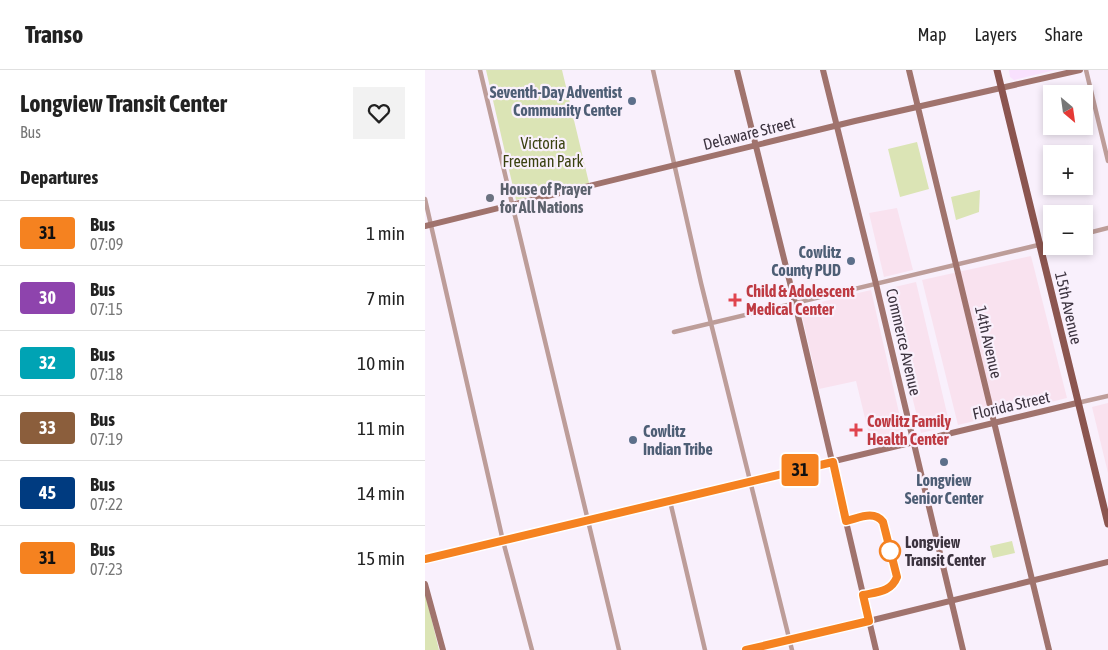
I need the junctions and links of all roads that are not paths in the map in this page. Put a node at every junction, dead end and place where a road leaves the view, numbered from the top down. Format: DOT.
graph roads {
  1 [pos="480,70"];
  2 [pos="653,70"];
  3 [pos="737,70"];
  4 [pos="823,70"];
  5 [pos="909,70"];
  6 [pos="997,70"];
  7 [pos="1081,70"];
  8 [pos="1085,70"];
  9 [pos="1001,89"];
  10 [pos="919,108"];
  11 [pos="836,126"];
  12 [pos="754,146"];
  13 [pos="1108,161"];
  14 [pos="675,166"];
  15 [pos="425,199"];
  16 [pos="513,206"];
  17 [pos="428,226"];
  18 [pos="1108,228"];
  19 [pos="1093,232"];
  20 [pos="1043,244"];
  21 [pos="1040,245"];
  22 [pos="957,265"];
  23 [pos="876,284"];
  24 [pos="795,303"];
  25 [pos="712,324"];
  26 [pos="674,332"];
  27 [pos="1108,396"];
  28 [pos="1077,403"];
  29 [pos="993,423"];
  30 [pos="913,442"];
  31 [pos="833,462"];
  32 [pos="750,482"];
  33 [pos="670,501"];
  34 [pos="588,520"];
  35 [pos="1108,524"];
  36 [pos="503,541"];
  37 [pos="425,559"];
  38 [pos="1108,562"];
  39 [pos="1033,581"];
  40 [pos="425,584"];
  41 [pos="951,601"];
  42 [pos="869,621"];
  43 [pos="789,639"];
  44 [pos="443,650"];
  45 [pos="532,650"];
  46 [pos="619,650"];
  47 [pos="705,650"];
  48 [pos="746,650"];
  49 [pos="792,650"];
  50 [pos="876,650"];
  51 [pos="963,650"];
  52 [pos="1049,650"];
  1 -- 16 [label="street"];
  2 -- 14 [label="street"];
  3 -- 12 [label="street"];
  4 -- 11 [label="street, Commerce Avenue"];
  5 -- 10 [label="street, 14th Avenue"];
  6 -- 9 [label="main road, 15th Avenue"];
  7 -- 9 [label="street, Delaware Street"];
  8 -- 13 [label="street"];
  9 -- 10 [label="street, Delaware Street"];
  9 -- 21 [label="main road, 15th Avenue"];
  10 -- 11 [label="street, Delaware Street"];
  10 -- 22 [label="street, 14th Avenue"];
  11 -- 12 [label="street, Delaware Street"];
  11 -- 23 [label="street, Commerce Avenue"];
  12 -- 14 [label="street, Delaware Street"];
  12 -- 24 [label="street"];
  14 -- 16 [label="street, Delaware Street"];
  14 -- 25 [label="street"];
  15 -- 17 [label="street"];
  16 -- 17 [label="street, Delaware Street"];
  16 -- 34 [label="street"];
  17 -- 36 [label="street"];
  18 -- 19 [label="street"];
  20 -- 21 [label="street"];
  21 -- 22 [label="street"];
  21 -- 28 [label="main road, 15th Avenue"];
  22 -- 23 [label="street"];
  22 -- 29 [label="street, 14th Avenue"];
  23 -- 24 [label="street"];
  23 -- 30 [label="street, Commerce Avenue"];
  24 -- 25 [label="street"];
  24 -- 31 [label="street"];
  25 -- 26 [label="street"];
  25 -- 32 [label="street"];
  27 -- 28 [label="street, Florida Street"];
  28 -- 29 [label="street, Florida Street"];
  28 -- 35 [label="main road, 15th Avenue"];
  29 -- 30 [label="street, Florida Street"];
  29 -- 39 [label="street, 14th Avenue"];
  30 -- 31 [label="street, Florida Street"];
  30 -- 41 [label="street, Commerce Avenue"];
  31 -- 32 [label="street, Florida Street"];
  31 -- 42 [label="street"];
  32 -- 33 [label="street, Florida Street"];
  32 -- 43 [label="street"];
  33 -- 34 [label="street, Florida Street"];
  33 -- 47 [label="street"];
  34 -- 36 [label="street, Florida Street"];
  34 -- 46 [label="street"];
  36 -- 37 [label="street, Florida Street"];
  36 -- 45 [label="street"];
  38 -- 39 [label="street"];
  39 -- 41 [label="street"];
  39 -- 52 [label="street, 14th Avenue"];
  40 -- 44 [label="street"];
  41 -- 42 [label="street"];
  41 -- 51 [label="street, Commerce Avenue"];
  42 -- 43 [label="street"];
  42 -- 50 [label="street"];
  43 -- 48 [label="street"];
  43 -- 49 [label="street"];
}
